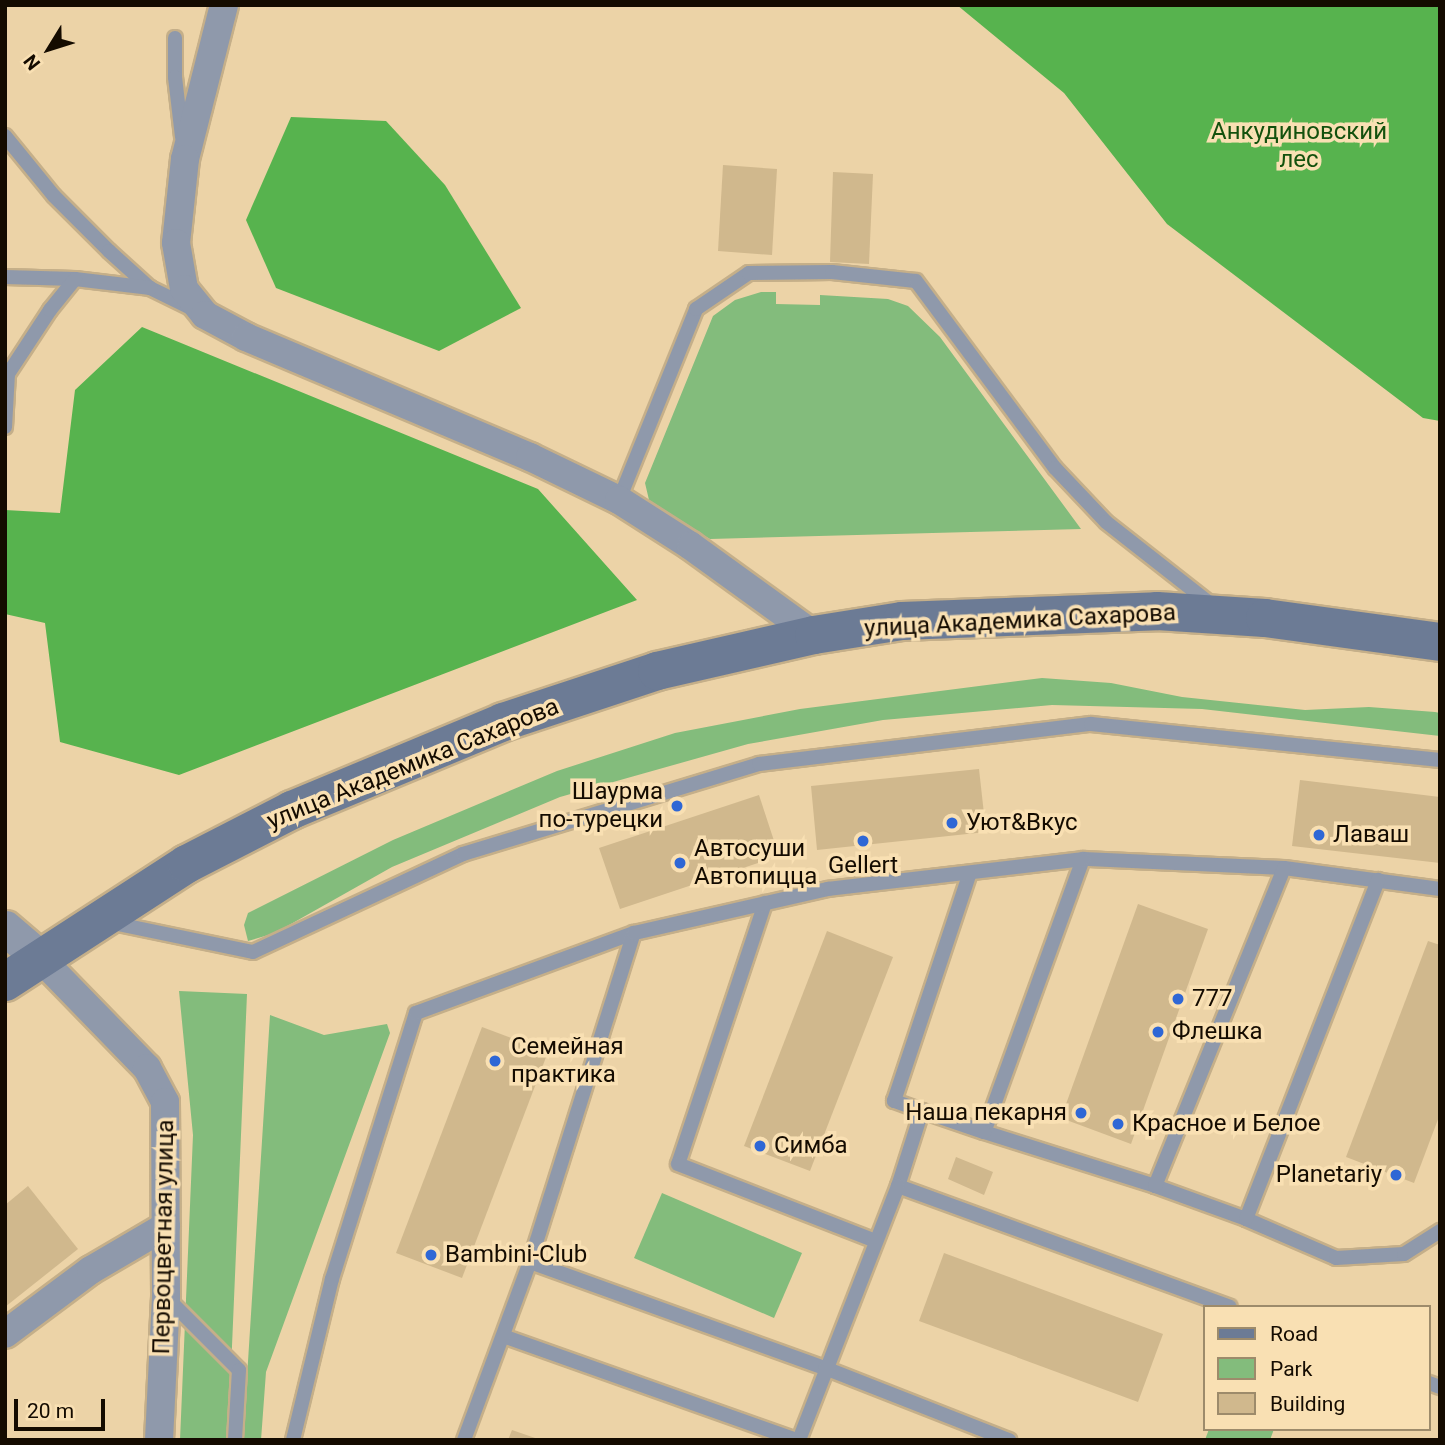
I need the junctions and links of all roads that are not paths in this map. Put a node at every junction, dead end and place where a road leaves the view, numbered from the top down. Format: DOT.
graph roads {
  1 [pos="224,5"];
  2 [pos="176,38"];
  3 [pos="5,136"];
  4 [pos="185,159"];
  5 [pos="5,277"];
  6 [pos="75,279"];
  7 [pos="150,288"];
  8 [pos="205,315"];
  9 [pos="7,374"];
  10 [pos="5,427"];
  11 [pos="618,500"];
  12 [pos="1224,615"];
  13 [pos="814,635"];
  14 [pos="1440,642"];
  15 [pos="1440,760"];
  16 [pos="1083,859"];
  17 [pos="1284,868"];
  18 [pos="970,873"];
  19 [pos="1378,880"];
  20 [pos="1440,888"];
  21 [pos="765,903"];
  22 [pos="97,920"];
  23 [pos="5,928"];
  24 [pos="634,933"];
  25 [pos="39,957"];
  26 [pos="5,982"];
  27 [pos="922,1111"];
  28 [pos="984,1132"];
  29 [pos="898,1186"];
  30 [pos="1155,1186"];
  31 [pos="1246,1219"];
  32 [pos="166,1226"];
  33 [pos="1440,1231"];
  34 [pos="876,1241"];
  35 [pos="530,1262"];
  36 [pos="166,1297"];
  37 [pos="1225,1305"];
  38 [pos="5,1334"];
  39 [pos="503,1336"];
  40 [pos="825,1368"];
  41 [pos="159,1440"];
  42 [pos="235,1440"];
  43 [pos="293,1440"];
  44 [pos="464,1440"];
  45 [pos="797,1440"];
  46 [pos="1009,1440"];
  1 -- 4 [label="street"];
  2 -- 4 [label="lane"];
  3 -- 7 [label="lane"];
  4 -- 8 [label="street"];
  5 -- 6 [label="lane"];
  6 -- 7 [label="lane"];
  6 -- 9 [label="lane"];
  7 -- 8 [label="lane"];
  8 -- 11 [label="street"];
  9 -- 10 [label="lane"];
  11 -- 12 [label="lane"];
  11 -- 13 [label="street"];
  12 -- 13 [label="main road, улица Академика Сахарова"];
  12 -- 14 [label="main road, улица Академика Сахарова"];
  13 -- 22 [label="main road, улица Академика Сахарова"];
  15 -- 22 [label="lane"];
  16 -- 17 [label="lane"];
  16 -- 18 [label="lane"];
  16 -- 28 [label="lane"];
  17 -- 19 [label="lane"];
  17 -- 30 [label="lane"];
  18 -- 21 [label="lane"];
  18 -- 27 [label="lane"];
  19 -- 20 [label="lane"];
  19 -- 31 [label="lane"];
  21 -- 24 [label="lane"];
  21 -- 34 [label="lane"];
  22 -- 25 [label="main road, улица Академика Сахарова"];
  23 -- 25 [label="street"];
  24 -- 35 [label="lane"];
  24 -- 43 [label="lane"];
  25 -- 26 [label="main road, улица Академика Сахарова"];
  25 -- 32 [label="street, Первоцветная улица"];
  27 -- 28 [label="lane"];
  27 -- 29 [label="lane"];
  28 -- 30 [label="lane"];
  29 -- 34 [label="lane"];
  29 -- 37 [label="lane"];
  30 -- 31 [label="lane"];
  31 -- 33 [label="lane"];
  32 -- 36 [label="street, Первоцветная улица"];
  32 -- 38 [label="street"];
  34 -- 40 [label="lane"];
  35 -- 39 [label="lane"];
  35 -- 40 [label="lane"];
  36 -- 41 [label="street, Первоцветная улица"];
  36 -- 42 [label="lane"];
  39 -- 44 [label="lane"];
  39 -- 45 [label="lane"];
  40 -- 45 [label="lane"];
  40 -- 46 [label="lane"];
}
